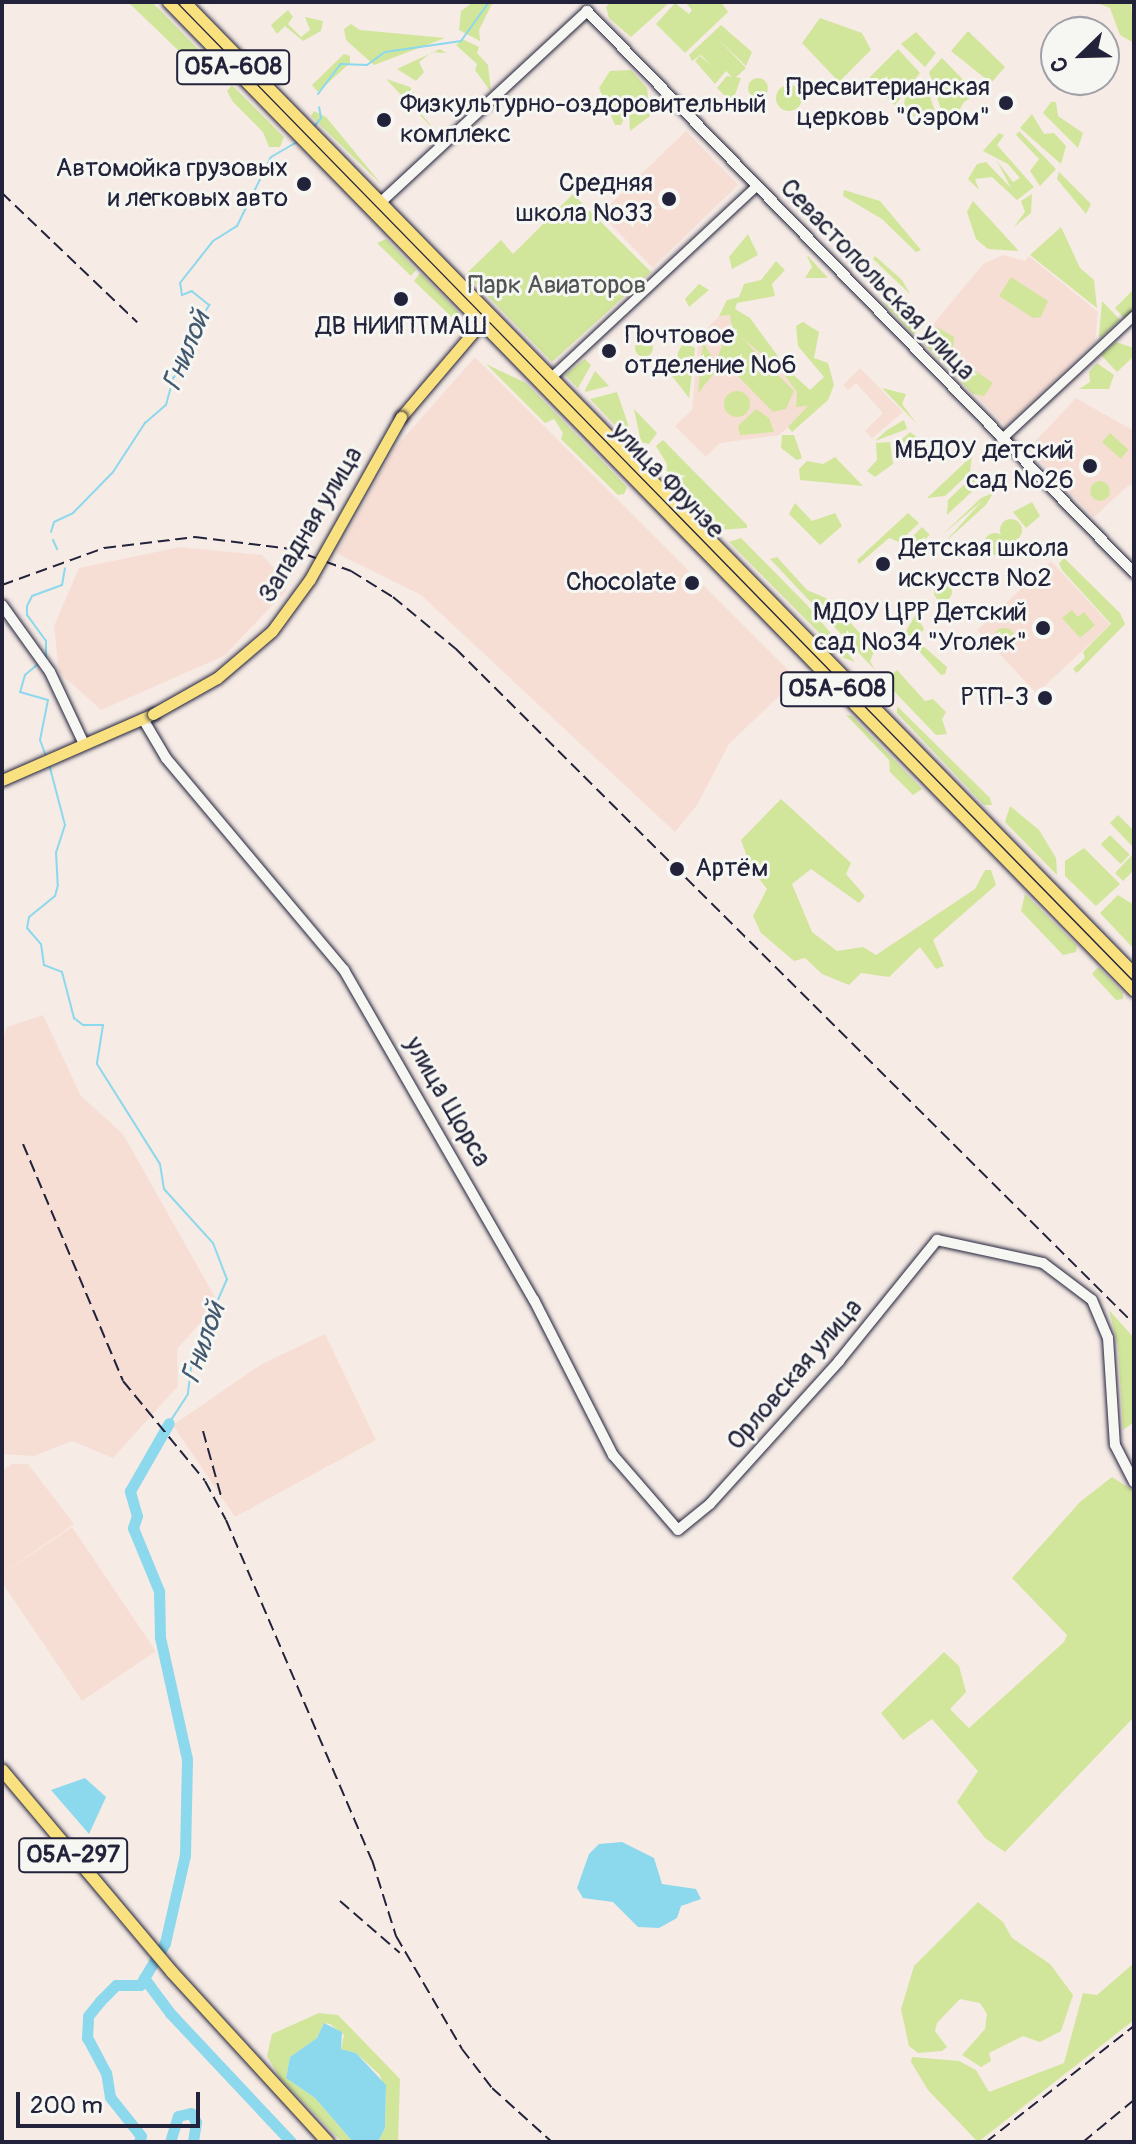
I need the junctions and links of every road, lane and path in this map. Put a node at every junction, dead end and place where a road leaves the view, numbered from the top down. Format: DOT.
graph roads {
  1 [pos="168,2"];
  2 [pos="185,2"];
  3 [pos="306,133"];
  4 [pos="756,186"];
  5 [pos="381,202"];
  6 [pos="372,212"];
  7 [pos="491,312"];
  8 [pos="1134,315"];
  9 [pos="481,321"];
  10 [pos="546,380"];
  11 [pos="1001,439"];
  12 [pos="1134,573"];
  13 [pos="2,605"];
  14 [pos="148,716"];
  15 [pos="84,744"];
  16 [pos="2,780"];
  17 [pos="1134,973"];
  18 [pos="1134,991"];
  19 [pos="1134,1482"];
  20 [pos="678,1530"];
  21 [pos="2,1770"];
  22 [pos="2,1782"];
  23 [pos="143,1943"];
  24 [pos="170,1974"];
  25 [pos="318,2142"];
  26 [pos="328,2142"];
  1 -- 3 [label="main road, улица Фрунзе / 05А-608"];
  2 -- 3 [label="main road, улица Фрунзе / 05А-608"];
  3 -- 5 [label="main road, улица Фрунзе / 05А-608"];
  3 -- 6 [label="main road, улица Фрунзе / 05А-608"];
  4 -- 5 [label="main road, Севастопольская улица"];
  4 -- 10 [label="street"];
  4 -- 11 [label="main road, Севастопольская улица"];
  5 -- 6 [label="main road"];
  5 -- 7 [label="main road, улица Фрунзе / 05А-608"];
  6 -- 9 [label="main road, улица Фрунзе / 05А-608"];
  7 -- 9 [label="main road, Западная улица"];
  7 -- 10 [label="main road, улица Фрунзе / 05А-608"];
  8 -- 11 [label="street"];
  9 -- 10 [label="main road, улица Фрунзе / 05А-608"];
  9 -- 14 [label="main road, Западная улица, bridge"];
  10 -- 17 [label="main road, улица Фрунзе / 05А-608"];
  10 -- 18 [label="main road, улица Фрунзе / 05А-608"];
  11 -- 12 [label="main road, Севастопольская улица"];
  13 -- 15 [label="main road"];
  14 -- 15 [label="main road, Западная улица"];
  14 -- 20 [label="main road, улица Щорса"];
  15 -- 16 [label="main road, Западная улица"];
  19 -- 20 [label="main road, Орловская улица"];
  21 -- 23 [label="highway, 05А-297"];
  22 -- 23 [label="highway, 05А-297"];
  23 -- 24 [label="highway, 05А-297"];
  24 -- 25 [label="highway, 05А-297"];
  24 -- 26 [label="highway, 05А-297"];
}
